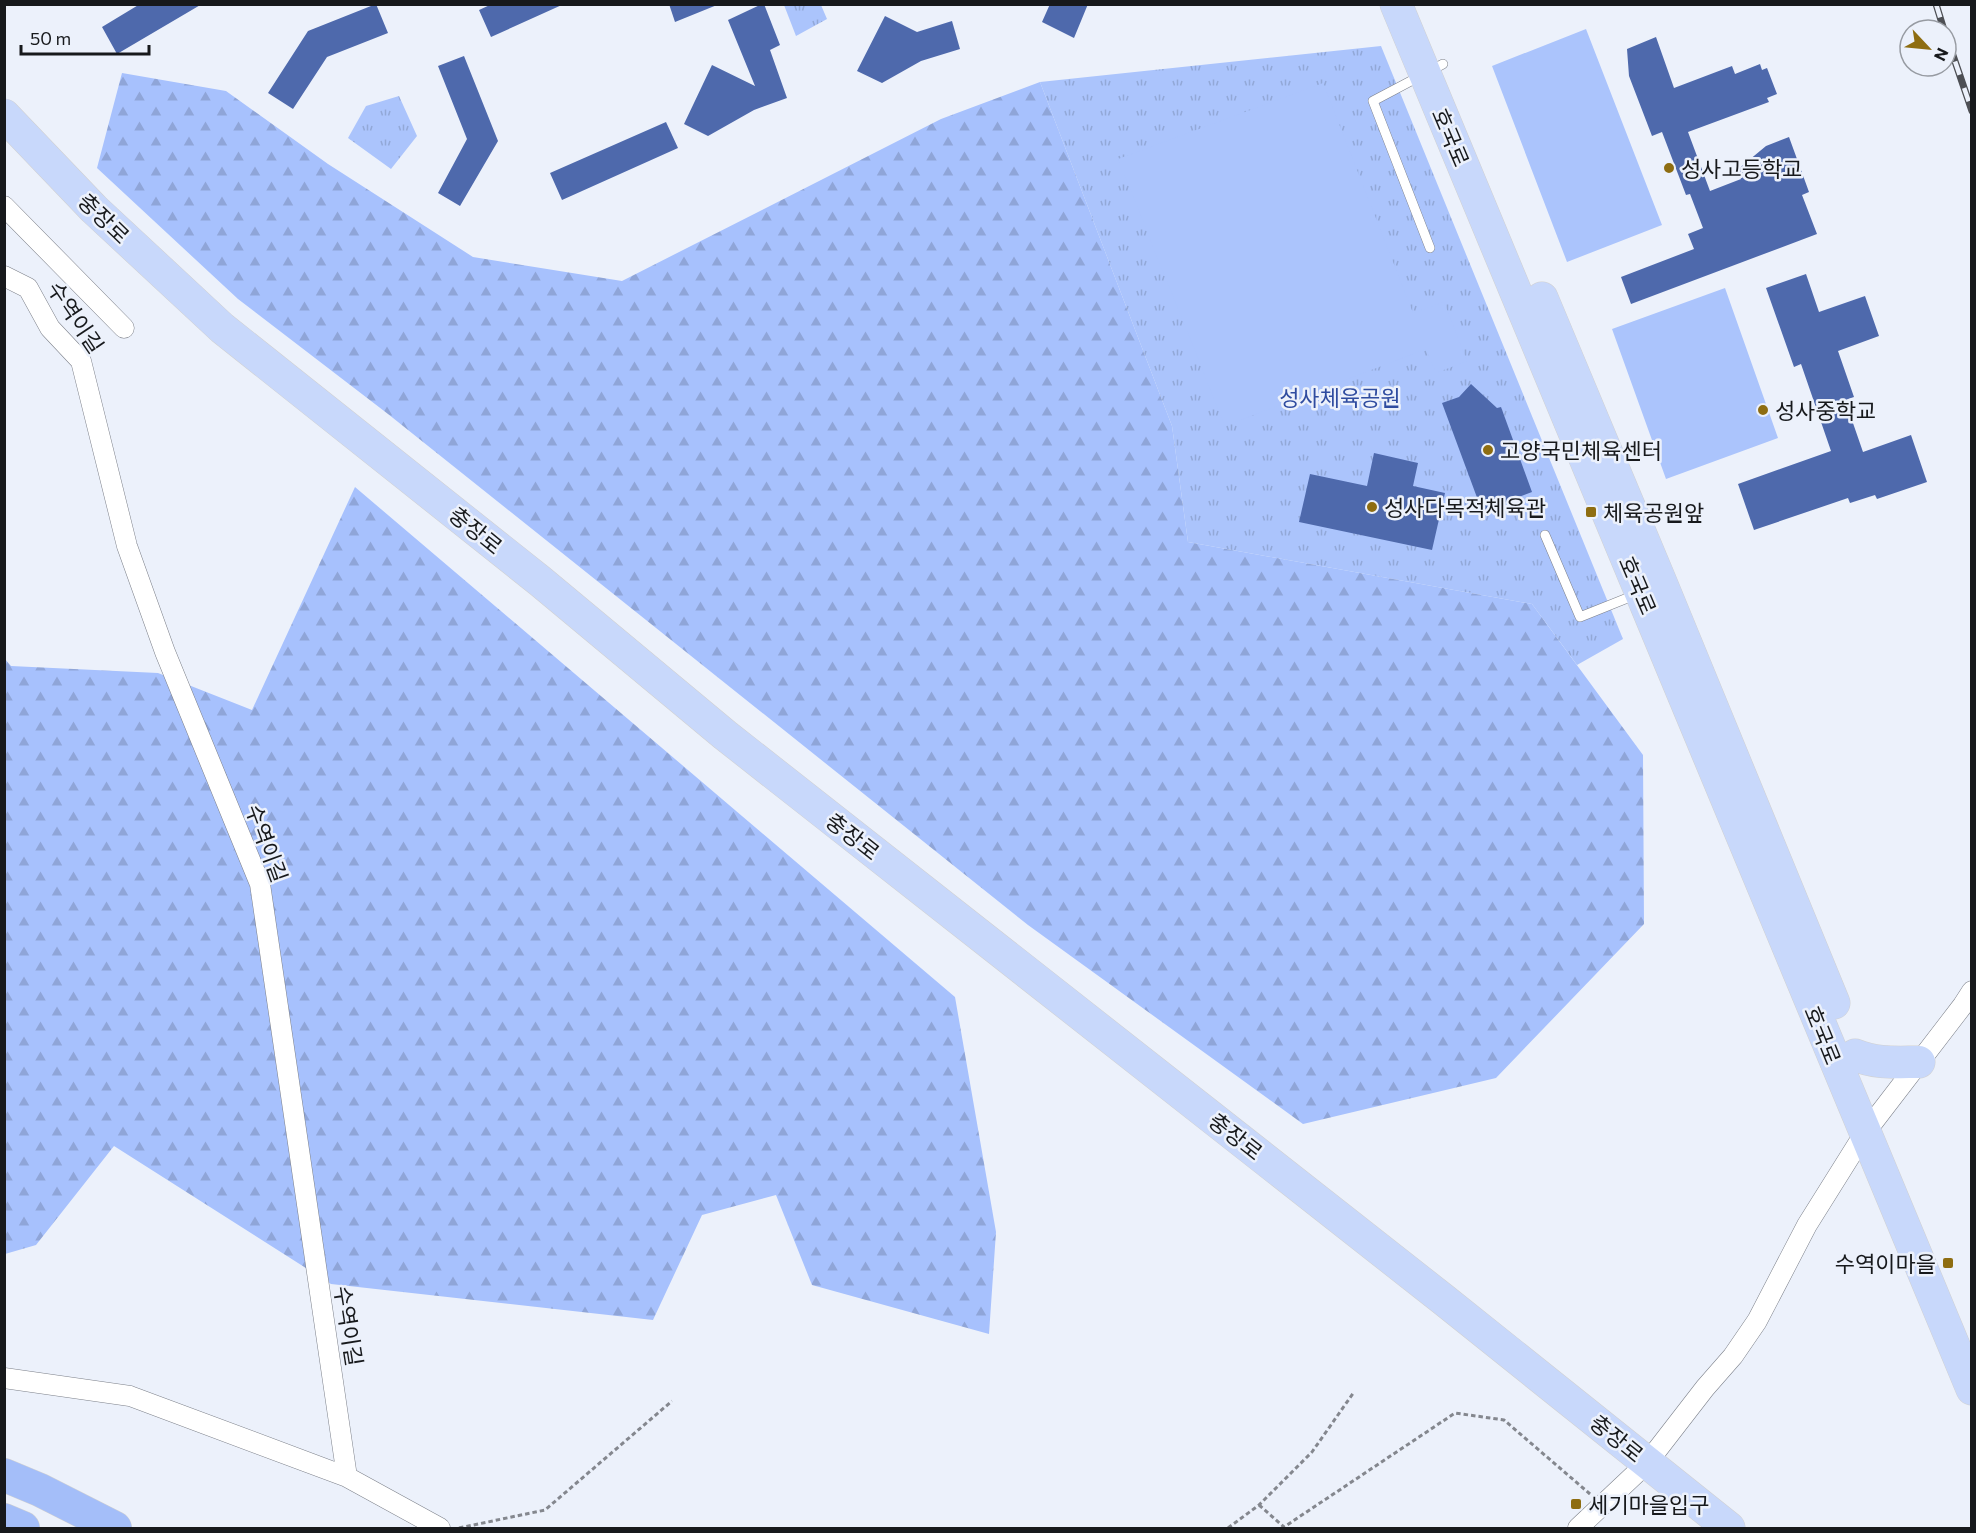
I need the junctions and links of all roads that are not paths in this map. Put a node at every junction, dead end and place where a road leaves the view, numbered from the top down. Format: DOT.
graph roads {
  1 [pos="1396,4"];
  2 [pos="1419,4"];
  3 [pos="1434,69"];
  4 [pos="4,114"];
  5 [pos="4,206"];
  6 [pos="1430,248"];
  7 [pos="4,276"];
  8 [pos="124,328"];
  9 [pos="1545,535"];
  10 [pos="1651,587"];
  11 [pos="1971,991"];
  12 [pos="1855,1055"];
  13 [pos="1919,1062"];
  14 [pos="1872,1124"];
  15 [pos="1971,1337"];
  16 [pos="4,1378"];
  17 [pos="1971,1389"];
  18 [pos="1647,1463"];
  19 [pos="4,1475"];
  20 [pos="347,1477"];
  21 [pos="4,1520"];
  22 [pos="23,1528"];
  23 [pos="115,1528"];
  24 [pos="440,1528"];
  25 [pos="1578,1528"];
  26 [pos="1729,1528"];
  1 -- 3 [label="main road, 호국로"];
  2 -- 3 [label="main road, 호국로"];
  3 -- 6 [label="lane"];
  3 -- 10 [label="main road, 호국로"];
  4 -- 18 [label="main road, 충장로"];
  5 -- 8 [label="street, 수역이길"];
  7 -- 20 [label="street, 수역이길"];
  9 -- 10 [label="lane"];
  10 -- 12 [label="main road, 호국로"];
  10 -- 14 [label="main road, 호국로"];
  11 -- 13 [label="street"];
  12 -- 13 [label="main road"];
  12 -- 14 [label="main road, 호국로"];
  13 -- 14 [label="street"];
  14 -- 15 [label="main road, 호국로"];
  14 -- 17 [label="main road, 호국로"];
  14 -- 18 [label="street"];
  16 -- 20 [label="street"];
  18 -- 25 [label="street"];
  18 -- 26 [label="main road, 충장로"];
  19 -- 23 [label="highway"];
  20 -- 24 [label="street"];
  21 -- 22 [label="highway"];
}
